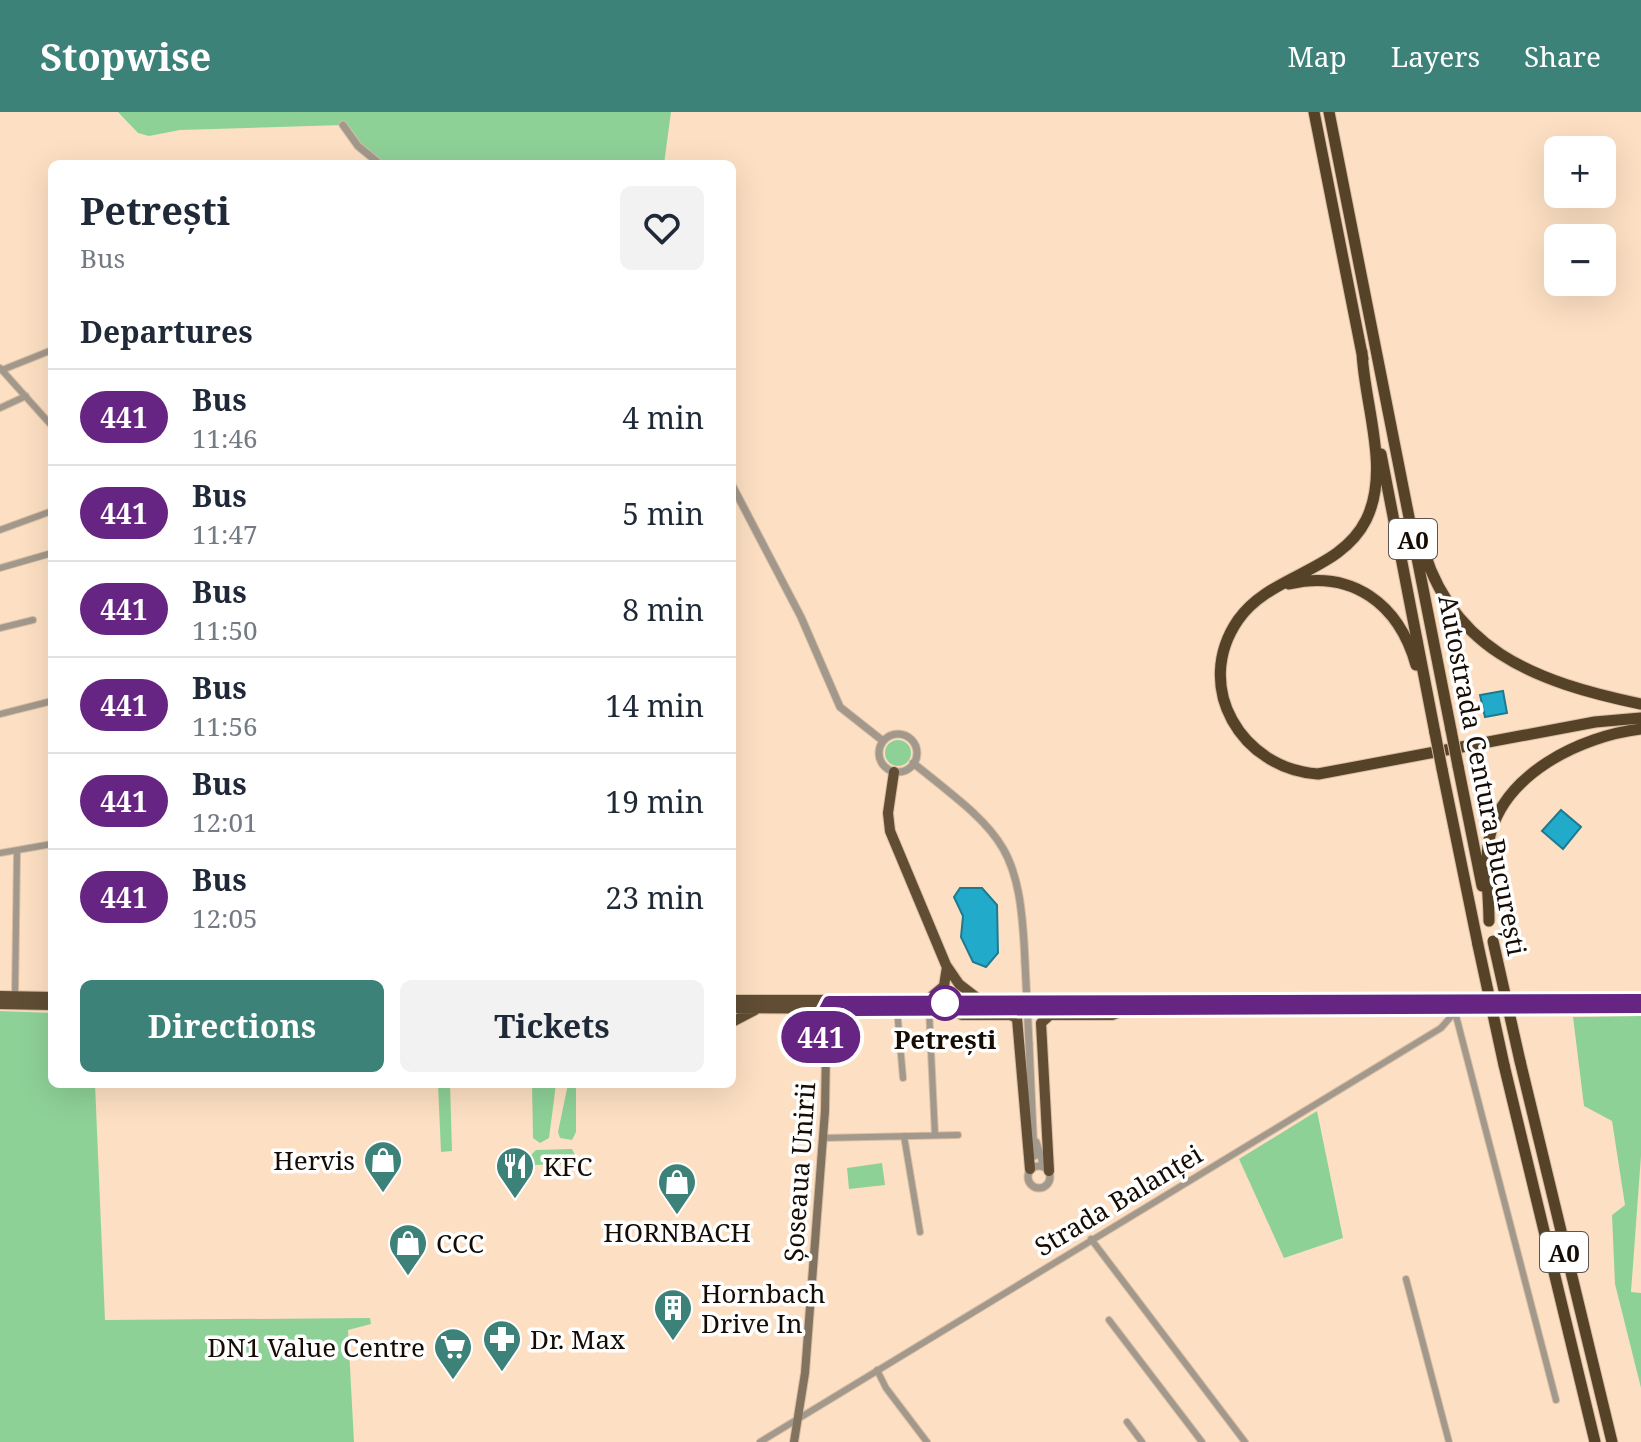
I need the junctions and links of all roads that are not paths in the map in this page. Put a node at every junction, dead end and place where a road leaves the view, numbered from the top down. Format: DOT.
graph roads {
  1 [pos="1314,112"];
  2 [pos="1329,112"];
  3 [pos="343,125"];
  4 [pos="375,160"];
  5 [pos="1376,348"];
  6 [pos="48,351"];
  7 [pos="1362,352"];
  8 [pos="1,369"];
  9 [pos="26,396"];
  10 [pos="0,408"];
  11 [pos="48,421"];
  12 [pos="736,493"];
  13 [pos="48,512"];
  14 [pos="0,530"];
  15 [pos="48,554"];
  16 [pos="0,568"];
  17 [pos="1280,586"];
  18 [pos="33,620"];
  19 [pos="0,628"];
  20 [pos="48,702"];
  21 [pos="1641,704"];
  22 [pos="0,714"];
  23 [pos="1432,717"];
  24 [pos="1641,718"];
  25 [pos="1641,729"];
  26 [pos="883,741"];
  27 [pos="913,763"];
  28 [pos="894,772"];
  29 [pos="48,845"];
  30 [pos="17,851"];
  31 [pos="0,853"];
  32 [pos="1489,921"];
  33 [pos="946,965"];
  34 [pos="0,996"];
  35 [pos="15,996"];
  36 [pos="48,997"];
  37 [pos="736,1000"];
  38 [pos="1641,1000"];
  39 [pos="983,1002"];
  40 [pos="0,1004"];
  41 [pos="48,1005"];
  42 [pos="804,1005"];
  43 [pos="926,1006"];
  44 [pos="828,1007"];
  45 [pos="1641,1007"];
  46 [pos="736,1008"];
  47 [pos="1131,1008"];
  48 [pos="757,1009"];
  49 [pos="897,1009"];
  50 [pos="949,1009"];
  51 [pos="852,1010"];
  52 [pos="1454,1010"];
  53 [pos="736,1020"];
  54 [pos="818,1023"];
  55 [pos="834,1024"];
  56 [pos="826,1048"];
  57 [pos="903,1078"];
  58 [pos="935,1135"];
  59 [pos="958,1135"];
  60 [pos="904,1136"];
  61 [pos="823,1138"];
  62 [pos="1039,1168"];
  63 [pos="920,1232"];
  64 [pos="1091,1239"];
  65 [pos="1406,1279"];
  66 [pos="1109,1320"];
  67 [pos="877,1370"];
  68 [pos="1556,1400"];
  69 [pos="799,1418"];
  70 [pos="1127,1422"];
  71 [pos="760,1442"];
  72 [pos="794,1442"];
  73 [pos="927,1442"];
  74 [pos="1142,1442"];
  75 [pos="1202,1442"];
  76 [pos="1245,1442"];
  77 [pos="1449,1442"];
  78 [pos="1595,1442"];
  79 [pos="1612,1442"];
  1 -- 7 [label="highway, Autostrada Centura București / A0"];
  2 -- 5 [label="highway, Autostrada Centura București / A0"];
  3 -- 4 [label="street"];
  5 -- 21 [label="highway"];
  5 -- 32 [label="highway, Autostrada Centura București / A0, bridge"];
  6 -- 8 [label="street"];
  7 -- 17 [label="highway"];
  7 -- 23 [label="highway, Autostrada Centura București / A0"];
  8 -- 9 [label="street"];
  9 -- 10 [label="street"];
  9 -- 11 [label="street"];
  12 -- 26 [label="street"];
  13 -- 14 [label="street"];
  15 -- 16 [label="street"];
  17 -- 23 [label="highway"];
  17 -- 24 [label="highway"];
  18 -- 19 [label="street"];
  20 -- 22 [label="street"];
  23 -- 78 [label="highway, Autostrada Centura București / A0, bridge"];
  25 -- 32 [label="highway"];
  26 -- 27 [label="street"];
  26 -- 28 [label="street"];
  27 -- 28 [label="street"];
  27 -- 62 [label="street, bridge"];
  28 -- 33 [label="highway"];
  29 -- 30 [label="street"];
  30 -- 31 [label="street"];
  30 -- 35 [label="street"];
  32 -- 79 [label="highway, Autostrada Centura București / A0, bridge"];
  33 -- 39 [label="highway"];
  33 -- 43 [label="highway"];
  34 -- 35 [label="highway"];
  35 -- 36 [label="highway"];
  37 -- 42 [label="highway"];
  38 -- 39 [label="highway"];
  39 -- 43 [label="highway"];
  40 -- 41 [label="highway"];
  42 -- 44 [label="highway"];
  42 -- 48 [label="highway"];
  42 -- 54 [label="highway"];
  43 -- 44 [label="highway"];
  43 -- 49 [label="highway"];
  43 -- 50 [label="highway"];
  43 -- 58 [label="street"];
  44 -- 51 [label="highway"];
  44 -- 54 [label="main road"];
  44 -- 55 [label="main road"];
  45 -- 52 [label="highway"];
  46 -- 48 [label="highway"];
  47 -- 50 [label="highway"];
  47 -- 52 [label="highway"];
  47 -- 62 [label="highway"];
  48 -- 53 [label="highway"];
  49 -- 51 [label="highway"];
  49 -- 57 [label="street"];
  50 -- 62 [label="highway"];
  51 -- 55 [label="highway"];
  52 -- 64 [label="street, Strada Balanței"];
  52 -- 68 [label="street"];
  54 -- 56 [label="main road, Șoseaua Unirii"];
  55 -- 56 [label="main road, Șoseaua Unirii"];
  56 -- 61 [label="main road, Șoseaua Unirii"];
  58 -- 59 [label="street"];
  58 -- 60 [label="street"];
  60 -- 61 [label="street"];
  60 -- 63 [label="street"];
  61 -- 69 [label="main road, Șoseaua Unirii"];
  64 -- 67 [label="street, Strada Balanței"];
  64 -- 76 [label="street"];
  65 -- 77 [label="street"];
  66 -- 75 [label="street"];
  67 -- 69 [label="street, Strada Balanței"];
  67 -- 73 [label="street"];
  69 -- 71 [label="street, Strada Balanței"];
  69 -- 72 [label="main road, Șoseaua Unirii"];
  70 -- 74 [label="street"];
}
